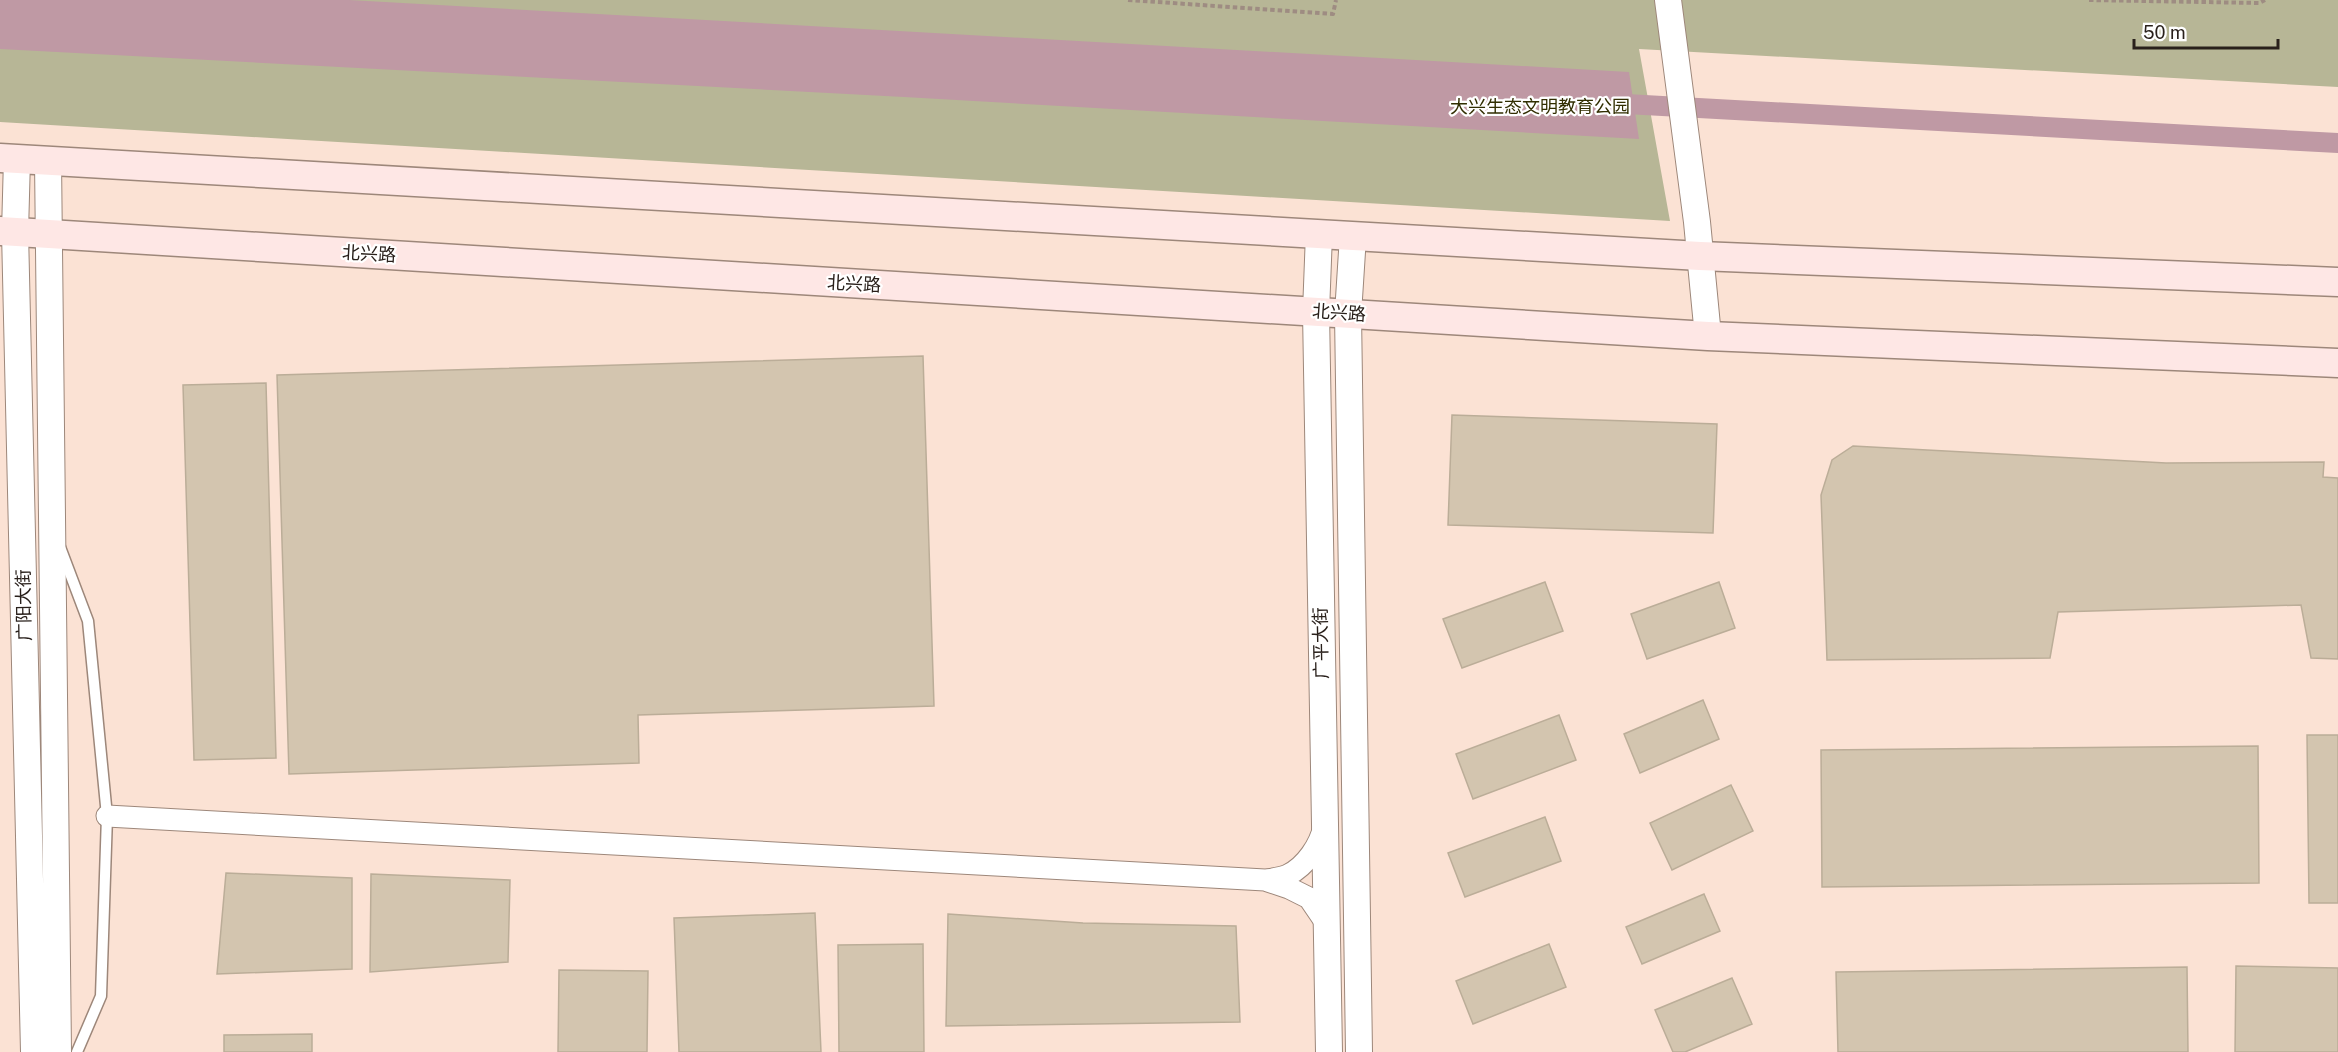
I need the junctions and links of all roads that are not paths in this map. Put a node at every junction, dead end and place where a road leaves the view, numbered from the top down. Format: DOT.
graph roads {
  1 [pos="1668,0"];
  2 [pos="9,158"];
  3 [pos="48,160"];
  4 [pos="8,232"];
  5 [pos="47,234"];
  6 [pos="1320,234"];
  7 [pos="1353,236"];
  8 [pos="1700,256"];
  9 [pos="2338,282"];
  10 [pos="1316,312"];
  11 [pos="1348,314"];
  12 [pos="1708,336"];
  13 [pos="2338,363"];
  14 [pos="51,523"];
  15 [pos="107,816"];
  16 [pos="1324,826"];
  17 [pos="1265,880"];
  18 [pos="1326,923"];
  19 [pos="34,1052"];
  20 [pos="58,1052"];
  21 [pos="77,1052"];
  22 [pos="1329,1052"];
  23 [pos="1359,1052"];
  1 -- 8 [label="street"];
  2 -- 3 [label="main road"];
  2 -- 4 [label="street, 广阳大街"];
  3 -- 5 [label="street, 广阳大街"];
  3 -- 6 [label="main road"];
  4 -- 5 [label="main road, 北兴路"];
  4 -- 19 [label="street, 广阳大街"];
  5 -- 10 [label="main road, 北兴路"];
  5 -- 14 [label="street, 广阳大街"];
  6 -- 7 [label="main road"];
  6 -- 10 [label="street, 广平大街"];
  7 -- 8 [label="main road"];
  7 -- 11 [label="street, 广平大街"];
  8 -- 9 [label="main road"];
  8 -- 12 [label="street"];
  10 -- 11 [label="main road, 北兴路"];
  10 -- 16 [label="street, 广平大街"];
  11 -- 12 [label="main road, 北兴路"];
  11 -- 23 [label="street, 广平大街"];
  12 -- 13 [label="main road, 北兴路"];
  14 -- 15 [label="lane"];
  14 -- 20 [label="street, 广阳大街"];
  15 -- 17 [label="street"];
  15 -- 21 [label="lane"];
  16 -- 17 [label="street"];
  16 -- 18 [label="street, 广平大街"];
  17 -- 18 [label="street"];
  18 -- 22 [label="street, 广平大街"];
}
